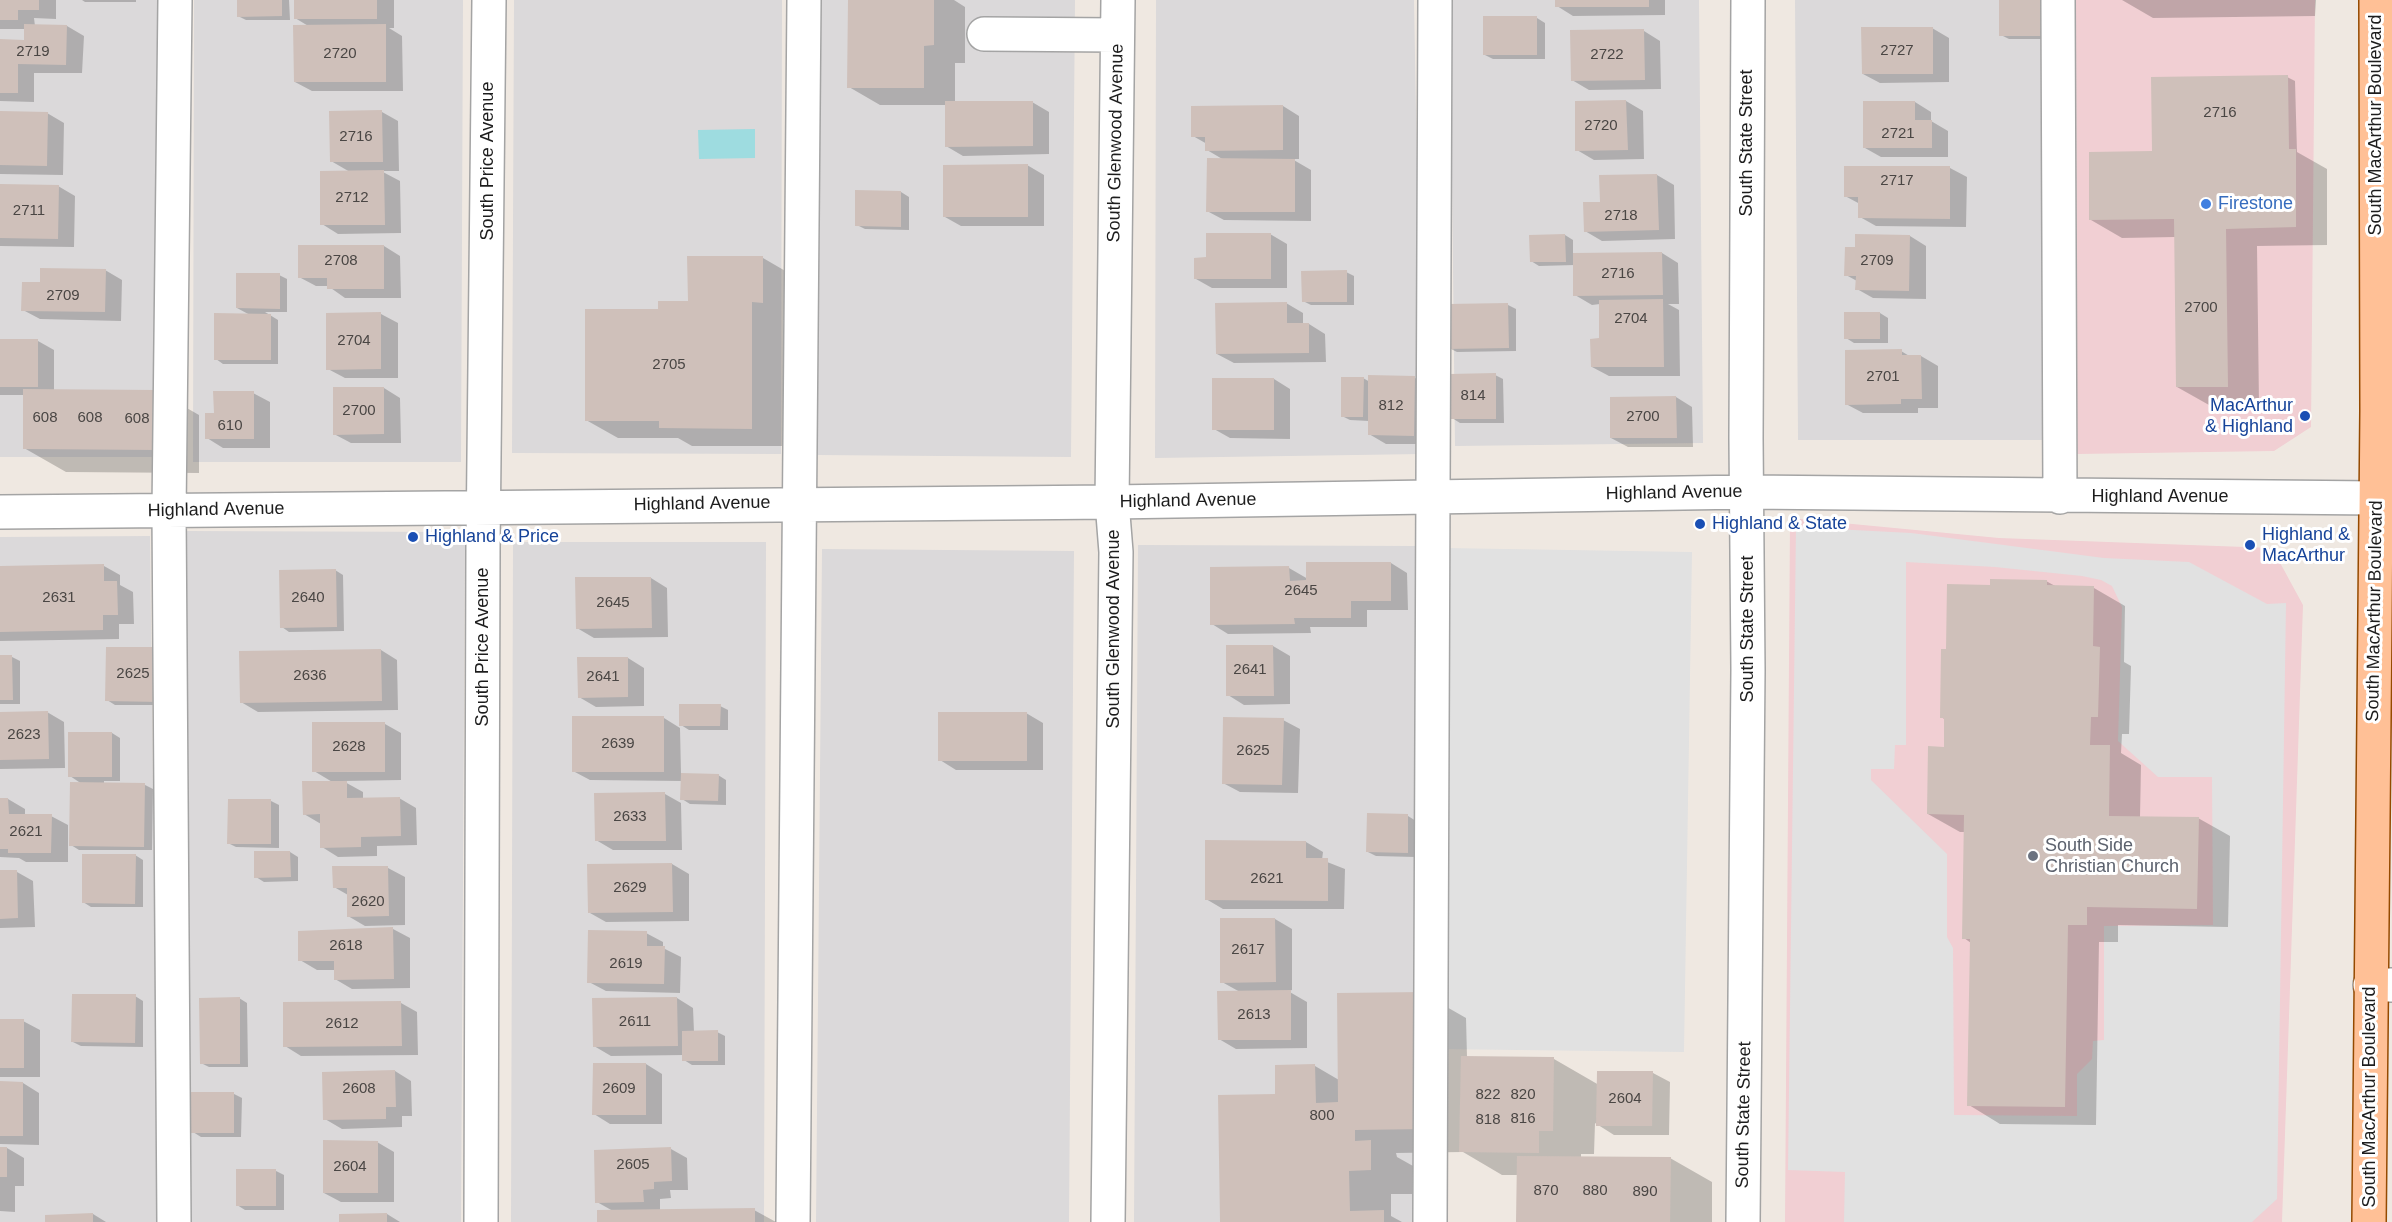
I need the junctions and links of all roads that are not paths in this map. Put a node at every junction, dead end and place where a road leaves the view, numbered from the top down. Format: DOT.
graph roads {
  1 [pos="175,0"];
  2 [pos="489,0"];
  3 [pos="804,0"];
  4 [pos="1118,0"];
  5 [pos="1435,0"];
  6 [pos="1748,0"];
  7 [pos="2058,0"];
  8 [pos="2376,0"];
  9 [pos="984,34"];
  10 [pos="1118,35"];
  11 [pos="2384,141"];
  12 [pos="2382,490"];
  13 [pos="1747,492"];
  14 [pos="2060,497"];
  15 [pos="1433,498"];
  16 [pos="1112,502"];
  17 [pos="797,503"];
  18 [pos="484,507"];
  19 [pos="169,511"];
  20 [pos="0,512"];
  21 [pos="2383,596"];
  22 [pos="2381,985"];
  23 [pos="174,1222"];
  24 [pos="482,1222"];
  25 [pos="793,1222"];
  26 [pos="1108,1222"];
  27 [pos="1430,1222"];
  28 [pos="1743,1222"];
  29 [pos="2369,1222"];
  1 -- 19 [label="street"];
  2 -- 18 [label="street, South Price Avenue"];
  3 -- 17 [label="street"];
  4 -- 10 [label="street, South Glenwood Avenue"];
  5 -- 15 [label="street"];
  6 -- 13 [label="street, South State Street"];
  7 -- 14 [label="street"];
  8 -- 11 [label="main road, South MacArthur Boulevard"];
  9 -- 10 [label="street"];
  10 -- 16 [label="street, South Glenwood Avenue"];
  11 -- 12 [label="main road, South MacArthur Boulevard"];
  12 -- 14 [label="street, Highland Avenue"];
  12 -- 21 [label="main road, South MacArthur Boulevard"];
  13 -- 14 [label="street, Highland Avenue"];
  13 -- 15 [label="street, Highland Avenue"];
  13 -- 28 [label="street, South State Street"];
  15 -- 16 [label="street, Highland Avenue"];
  15 -- 27 [label="street"];
  16 -- 17 [label="street, Highland Avenue"];
  16 -- 26 [label="street, South Glenwood Avenue"];
  17 -- 18 [label="street, Highland Avenue"];
  17 -- 25 [label="street"];
  18 -- 19 [label="street, Highland Avenue"];
  18 -- 24 [label="street, South Price Avenue"];
  19 -- 20 [label="street, Highland Avenue"];
  19 -- 23 [label="street"];
  21 -- 22 [label="main road, South MacArthur Boulevard"];
  22 -- 29 [label="main road, South MacArthur Boulevard"];
}
